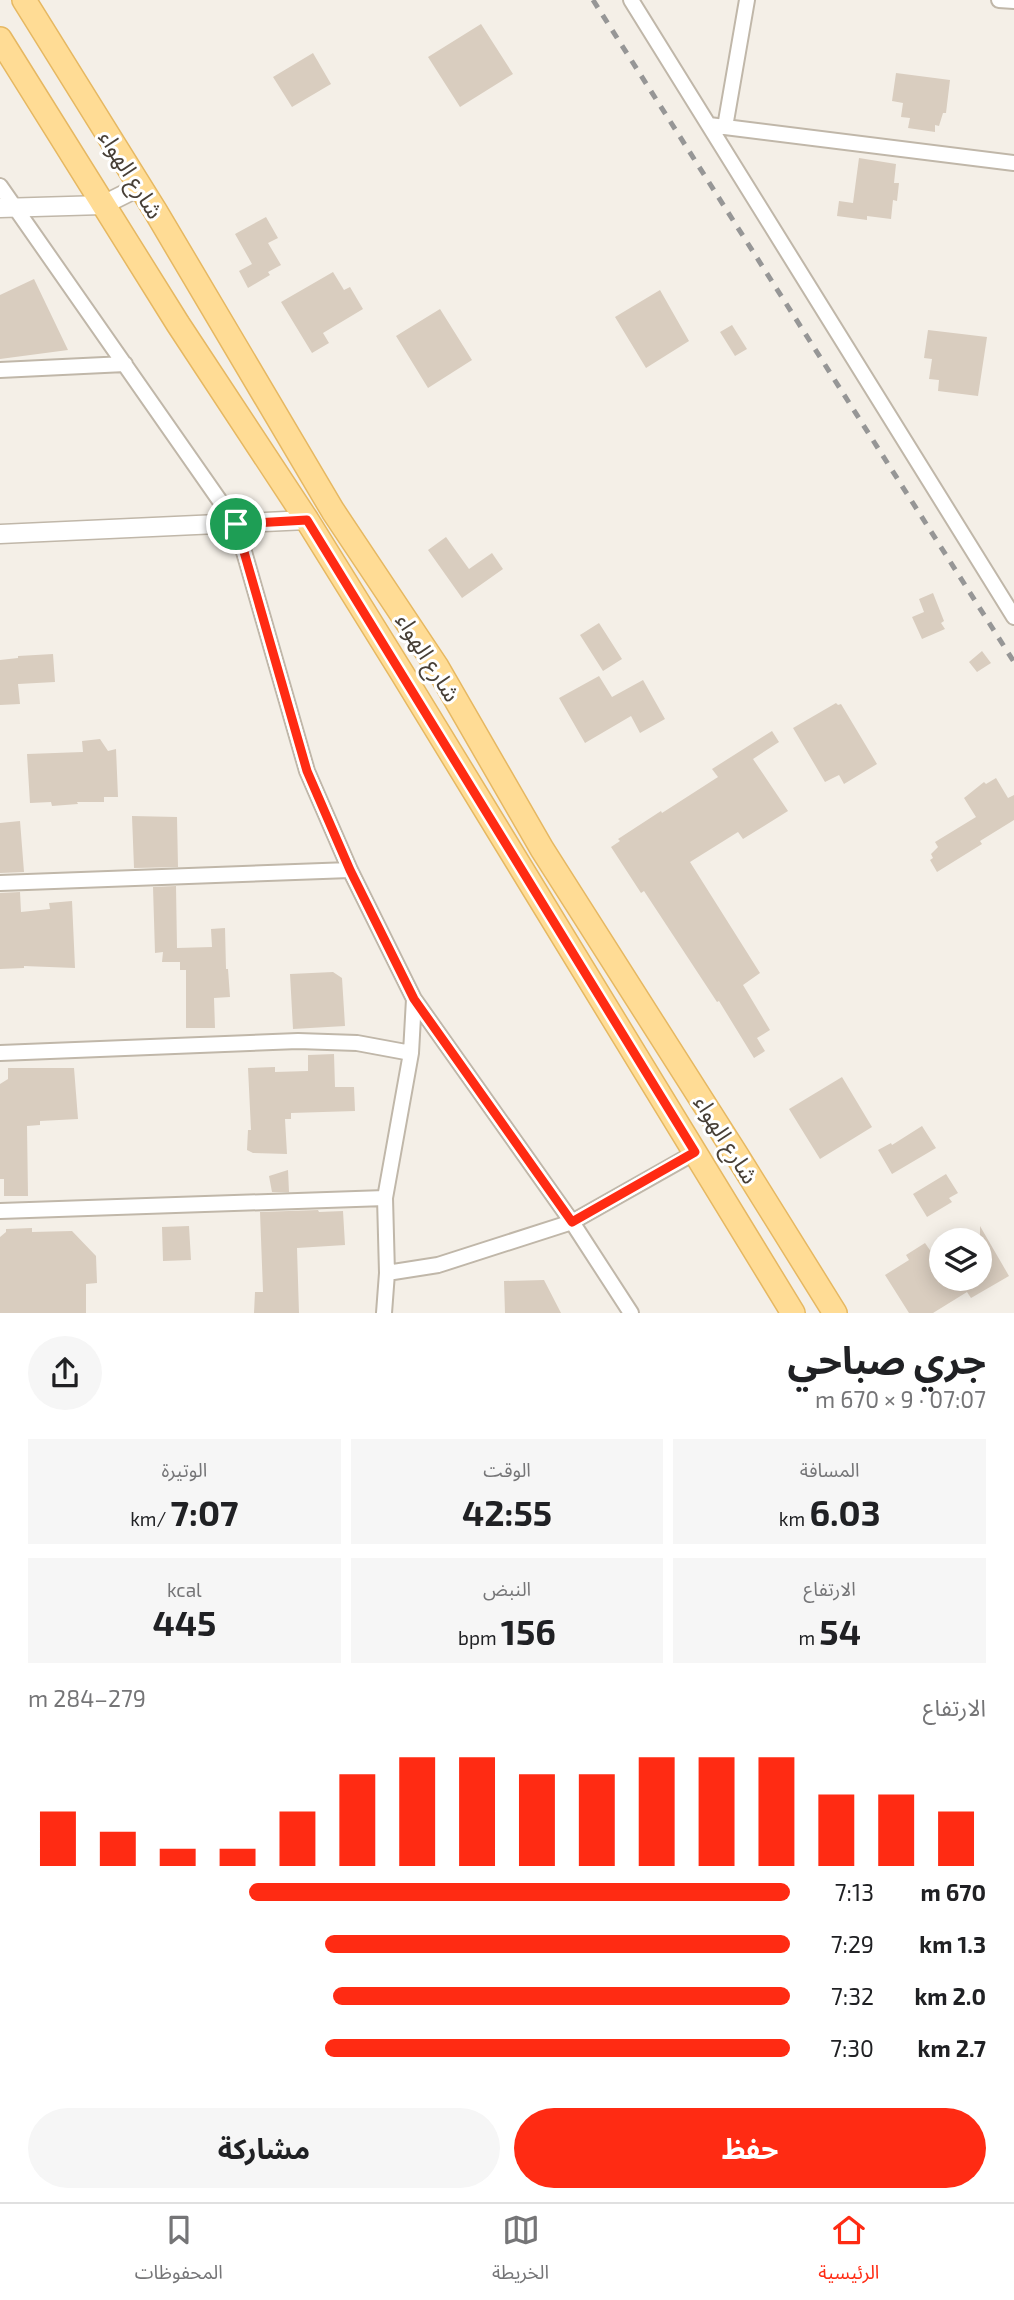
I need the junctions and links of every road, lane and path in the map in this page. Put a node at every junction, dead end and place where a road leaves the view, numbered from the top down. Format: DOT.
graph roads {
  1 [pos="24,0"];
  2 [pos="631,0"];
  3 [pos="747,0"];
  4 [pos="999,0"];
  5 [pos="1014,1"];
  6 [pos="0,39"];
  7 [pos="709,125"];
  8 [pos="725,127"];
  9 [pos="1014,163"];
  10 [pos="0,186"];
  11 [pos="139,187"];
  12 [pos="103,205"];
  13 [pos="8,208"];
  14 [pos="125,364"];
  15 [pos="0,370"];
  16 [pos="307,520"];
  17 [pos="236,524"];
  18 [pos="0,534"];
  19 [pos="1008,596"];
  20 [pos="1014,617"];
  21 [pos="350,870"];
  22 [pos="0,883"];
  23 [pos="414,999"];
  24 [pos="0,1053"];
  25 [pos="411,1053"];
  26 [pos="695,1152"];
  27 [pos="385,1198"];
  28 [pos="0,1211"];
  29 [pos="572,1222"];
  30 [pos="387,1273"];
  31 [pos="384,1313"];
  32 [pos="631,1313"];
  33 [pos="793,1313"];
  34 [pos="835,1313"];
  1 -- 11 [label="main road, شارع الهواء"];
  2 -- 7 [label="street"];
  3 -- 8 [label="street"];
  4 -- 5 [label="street"];
  6 -- 12 [label="main road, شارع الهواء"];
  7 -- 8 [label="street"];
  7 -- 19 [label="street"];
  8 -- 9 [label="street"];
  10 -- 13 [label="street"];
  11 -- 12 [label="street"];
  11 -- 34 [label="main road, شارع الهواء"];
  12 -- 13 [label="street"];
  12 -- 16 [label="main road, شارع الهواء"];
  13 -- 14 [label="street"];
  14 -- 15 [label="street"];
  14 -- 17 [label="street"];
  16 -- 17 [label="street"];
  16 -- 26 [label="main road, شارع الهواء"];
  17 -- 18 [label="street"];
  17 -- 21 [label="street"];
  19 -- 20 [label="street"];
  21 -- 22 [label="street"];
  21 -- 23 [label="street"];
  23 -- 25 [label="street"];
  23 -- 29 [label="street"];
  24 -- 25 [label="street"];
  25 -- 27 [label="street"];
  26 -- 29 [label="street"];
  26 -- 33 [label="main road, شارع الهواء"];
  27 -- 28 [label="street"];
  27 -- 30 [label="street"];
  29 -- 30 [label="street"];
  29 -- 32 [label="street"];
  30 -- 31 [label="street"];
}
